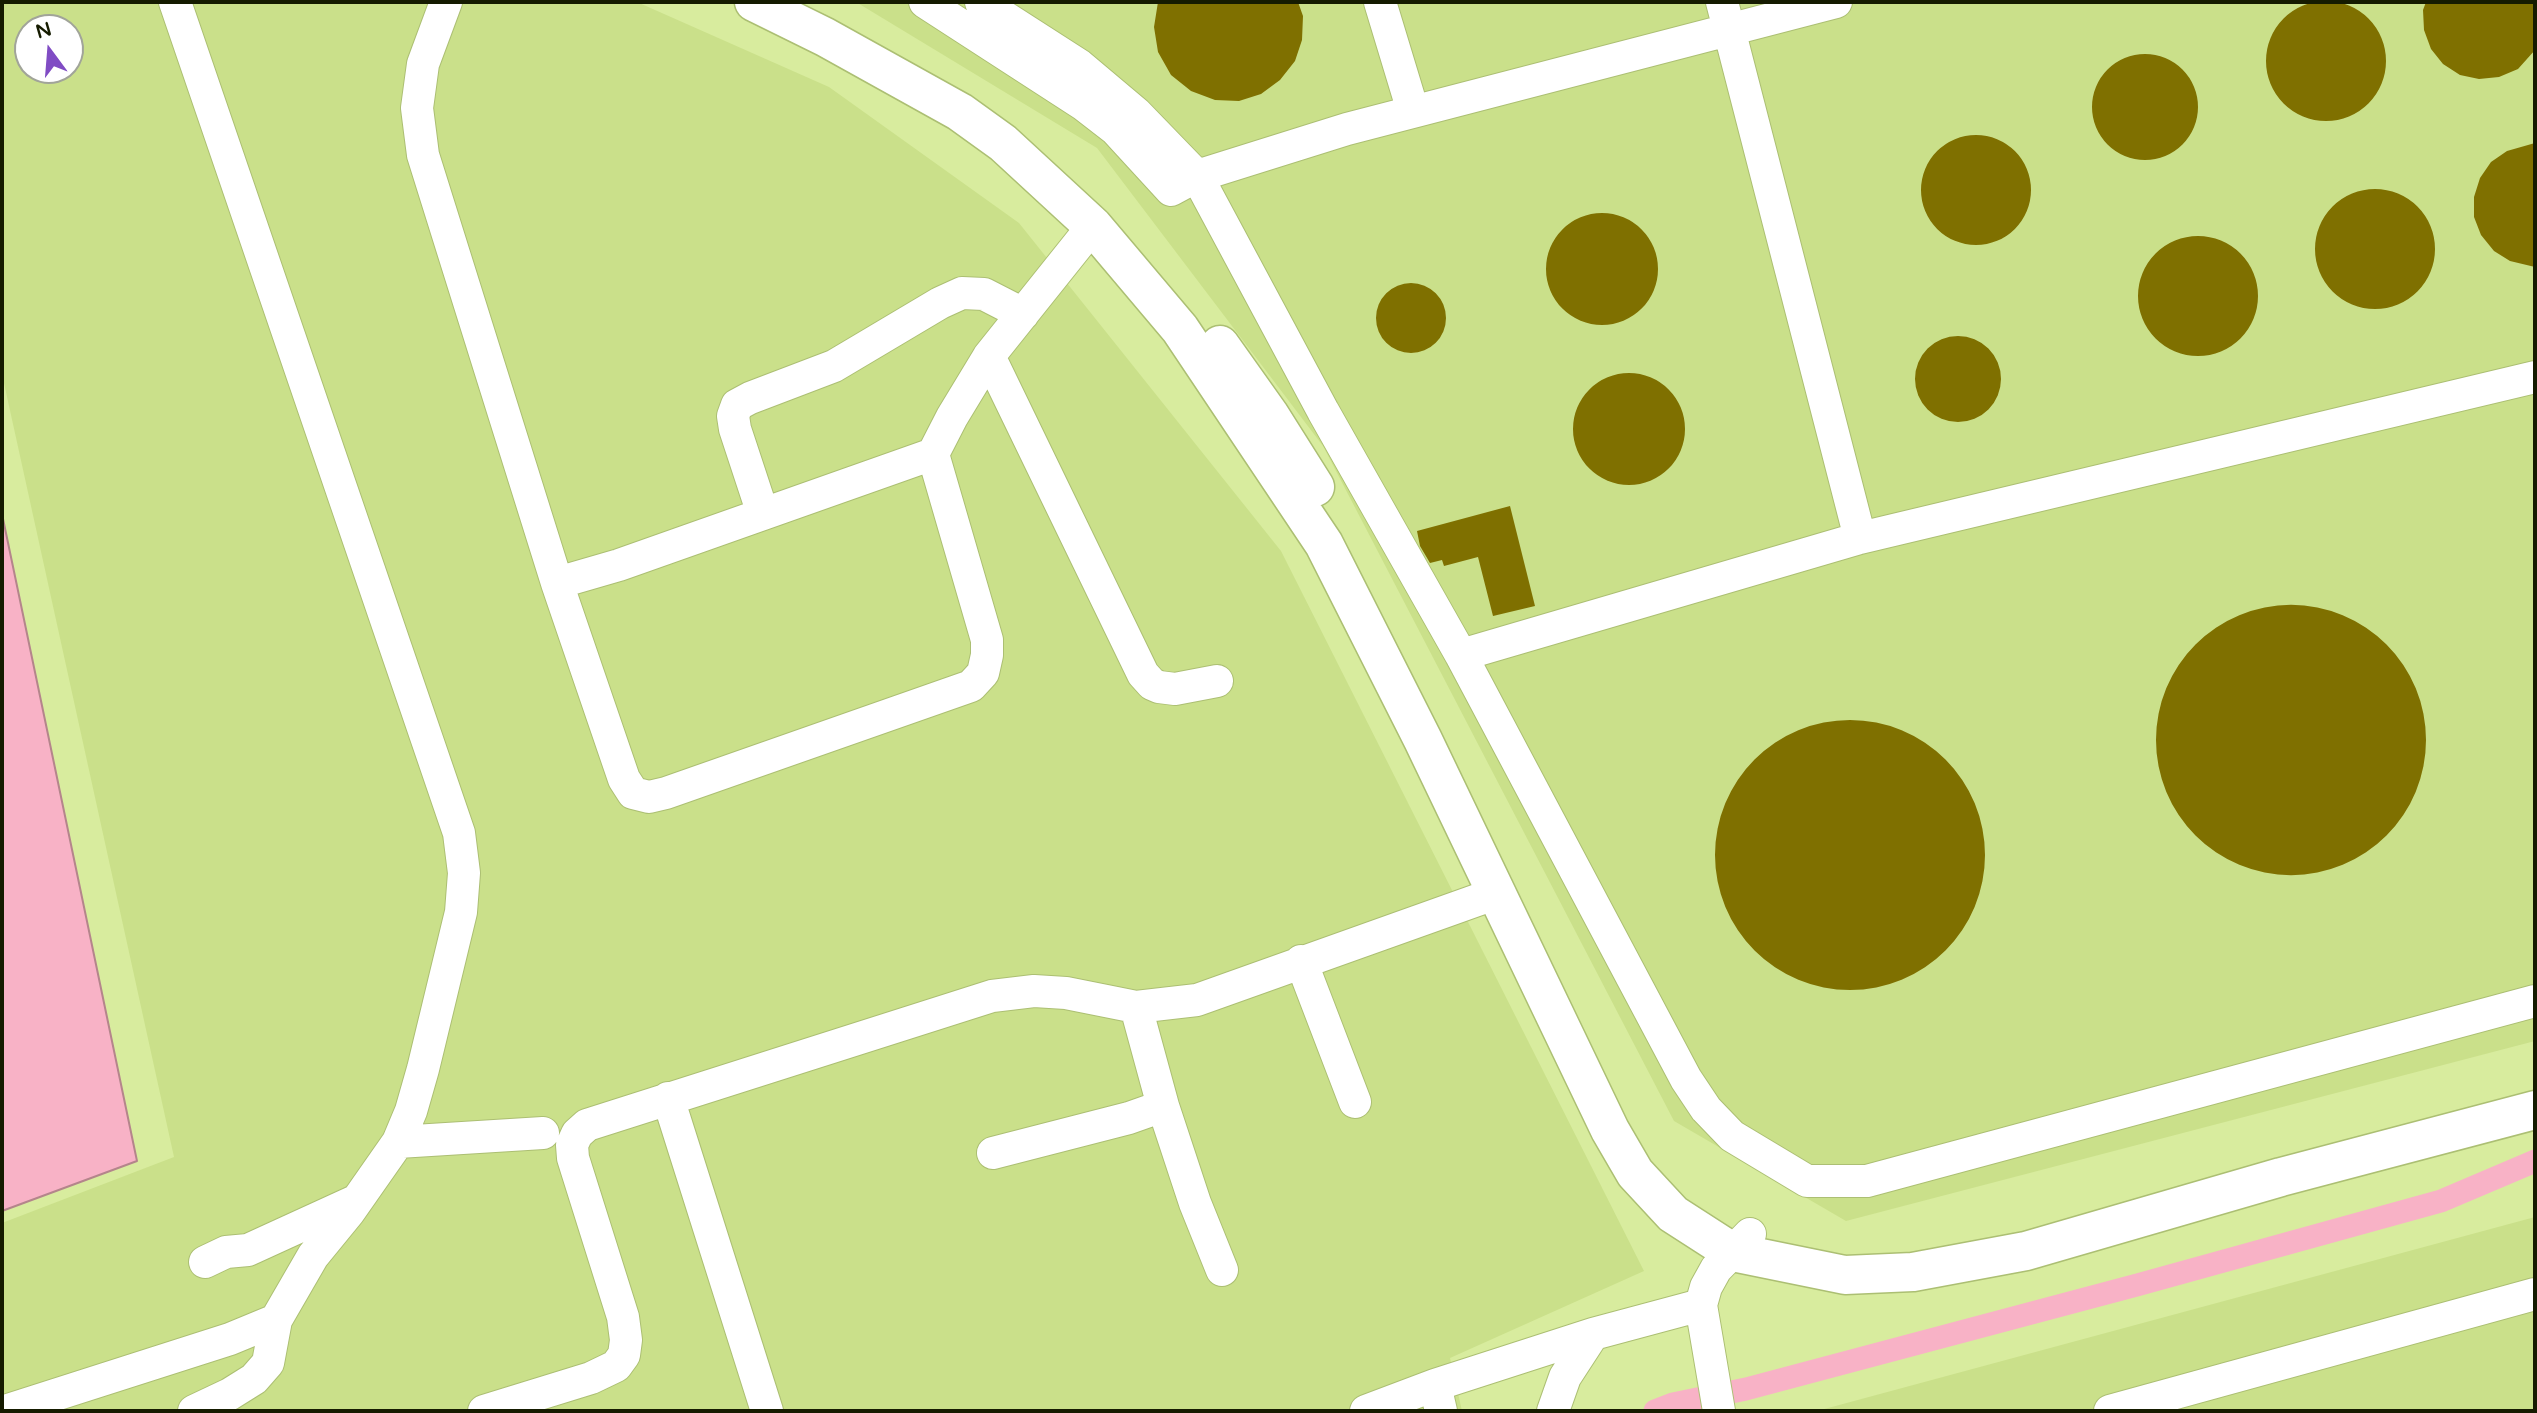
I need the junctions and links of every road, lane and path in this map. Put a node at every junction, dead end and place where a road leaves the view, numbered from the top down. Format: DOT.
graph roads {
  1 [pos="175,2"];
  2 [pos="446,2"];
  3 [pos="754,2"];
  4 [pos="807,2"];
  5 [pos="925,2"];
  6 [pos="981,2"];
  7 [pos="1380,2"];
  8 [pos="1836,2"];
  9 [pos="1726,15"];
  10 [pos="1413,111"];
  11 [pos="1197,176"];
  12 [pos="1093,226"];
  13 [pos="1023,314"];
  14 [pos="989,356"];
  15 [pos="2535,377"];
  16 [pos="933,454"];
  17 [pos="763,514"];
  18 [pos="1860,538"];
  19 [pos="557,583"];
  20 [pos="1461,655"];
  21 [pos="1217,681"];
  22 [pos="1497,893"];
  23 [pos="1301,961"];
  24 [pos="2535,1001"];
  25 [pos="1136,1007"];
  26 [pos="2535,1086"];
  27 [pos="668,1098"];
  28 [pos="1355,1102"];
  29 [pos="1163,1106"];
  30 [pos="2535,1110"];
  31 [pos="543,1133"];
  32 [pos="398,1142"];
  33 [pos="993,1153"];
  34 [pos="357,1200"];
  35 [pos="1741,1243"];
  36 [pos="205,1262"];
  37 [pos="1222,1269"];
  38 [pos="2535,1294"];
  39 [pos="1701,1305"];
  40 [pos="276,1320"];
  41 [pos="1593,1334"];
  42 [pos="1438,1398"];
  43 [pos="5,1411"];
  44 [pos="194,1411"];
  45 [pos="484,1411"];
  46 [pos="767,1411"];
  47 [pos="1366,1411"];
  48 [pos="1553,1411"];
  49 [pos="1719,1411"];
  50 [pos="2110,1411"];
  1 -- 32 [label="street"];
  2 -- 19 [label="street"];
  3 -- 12 [label="main road"];
  4 -- 35 [label="main road"];
  5 -- 11 [label="street"];
  6 -- 11 [label="street"];
  7 -- 10 [label="street"];
  8 -- 9 [label="street"];
  9 -- 10 [label="street"];
  9 -- 18 [label="street"];
  10 -- 11 [label="street"];
  11 -- 20 [label="street"];
  12 -- 13 [label="street"];
  12 -- 22 [label="main road"];
  13 -- 14 [label="street"];
  13 -- 17 [label="street"];
  14 -- 16 [label="street"];
  14 -- 21 [label="street"];
  15 -- 18 [label="street"];
  16 -- 17 [label="street"];
  16 -- 19 [label="street"];
  17 -- 19 [label="street"];
  18 -- 20 [label="street"];
  20 -- 24 [label="street"];
  22 -- 23 [label="street"];
  22 -- 35 [label="main road"];
  23 -- 25 [label="street"];
  23 -- 28 [label="street"];
  25 -- 27 [label="street"];
  25 -- 29 [label="street"];
  26 -- 35 [label="main road"];
  27 -- 45 [label="street"];
  27 -- 46 [label="street"];
  29 -- 33 [label="street"];
  29 -- 37 [label="street"];
  30 -- 35 [label="main road"];
  31 -- 32 [label="street"];
  32 -- 34 [label="street"];
  34 -- 36 [label="street"];
  34 -- 40 [label="street"];
  35 -- 39 [label="street"];
  38 -- 50 [label="street"];
  39 -- 41 [label="street"];
  39 -- 49 [label="street"];
  40 -- 43 [label="street"];
  40 -- 44 [label="street"];
  41 -- 42 [label="street"];
  41 -- 48 [label="street"];
  42 -- 47 [label="street"];
}
